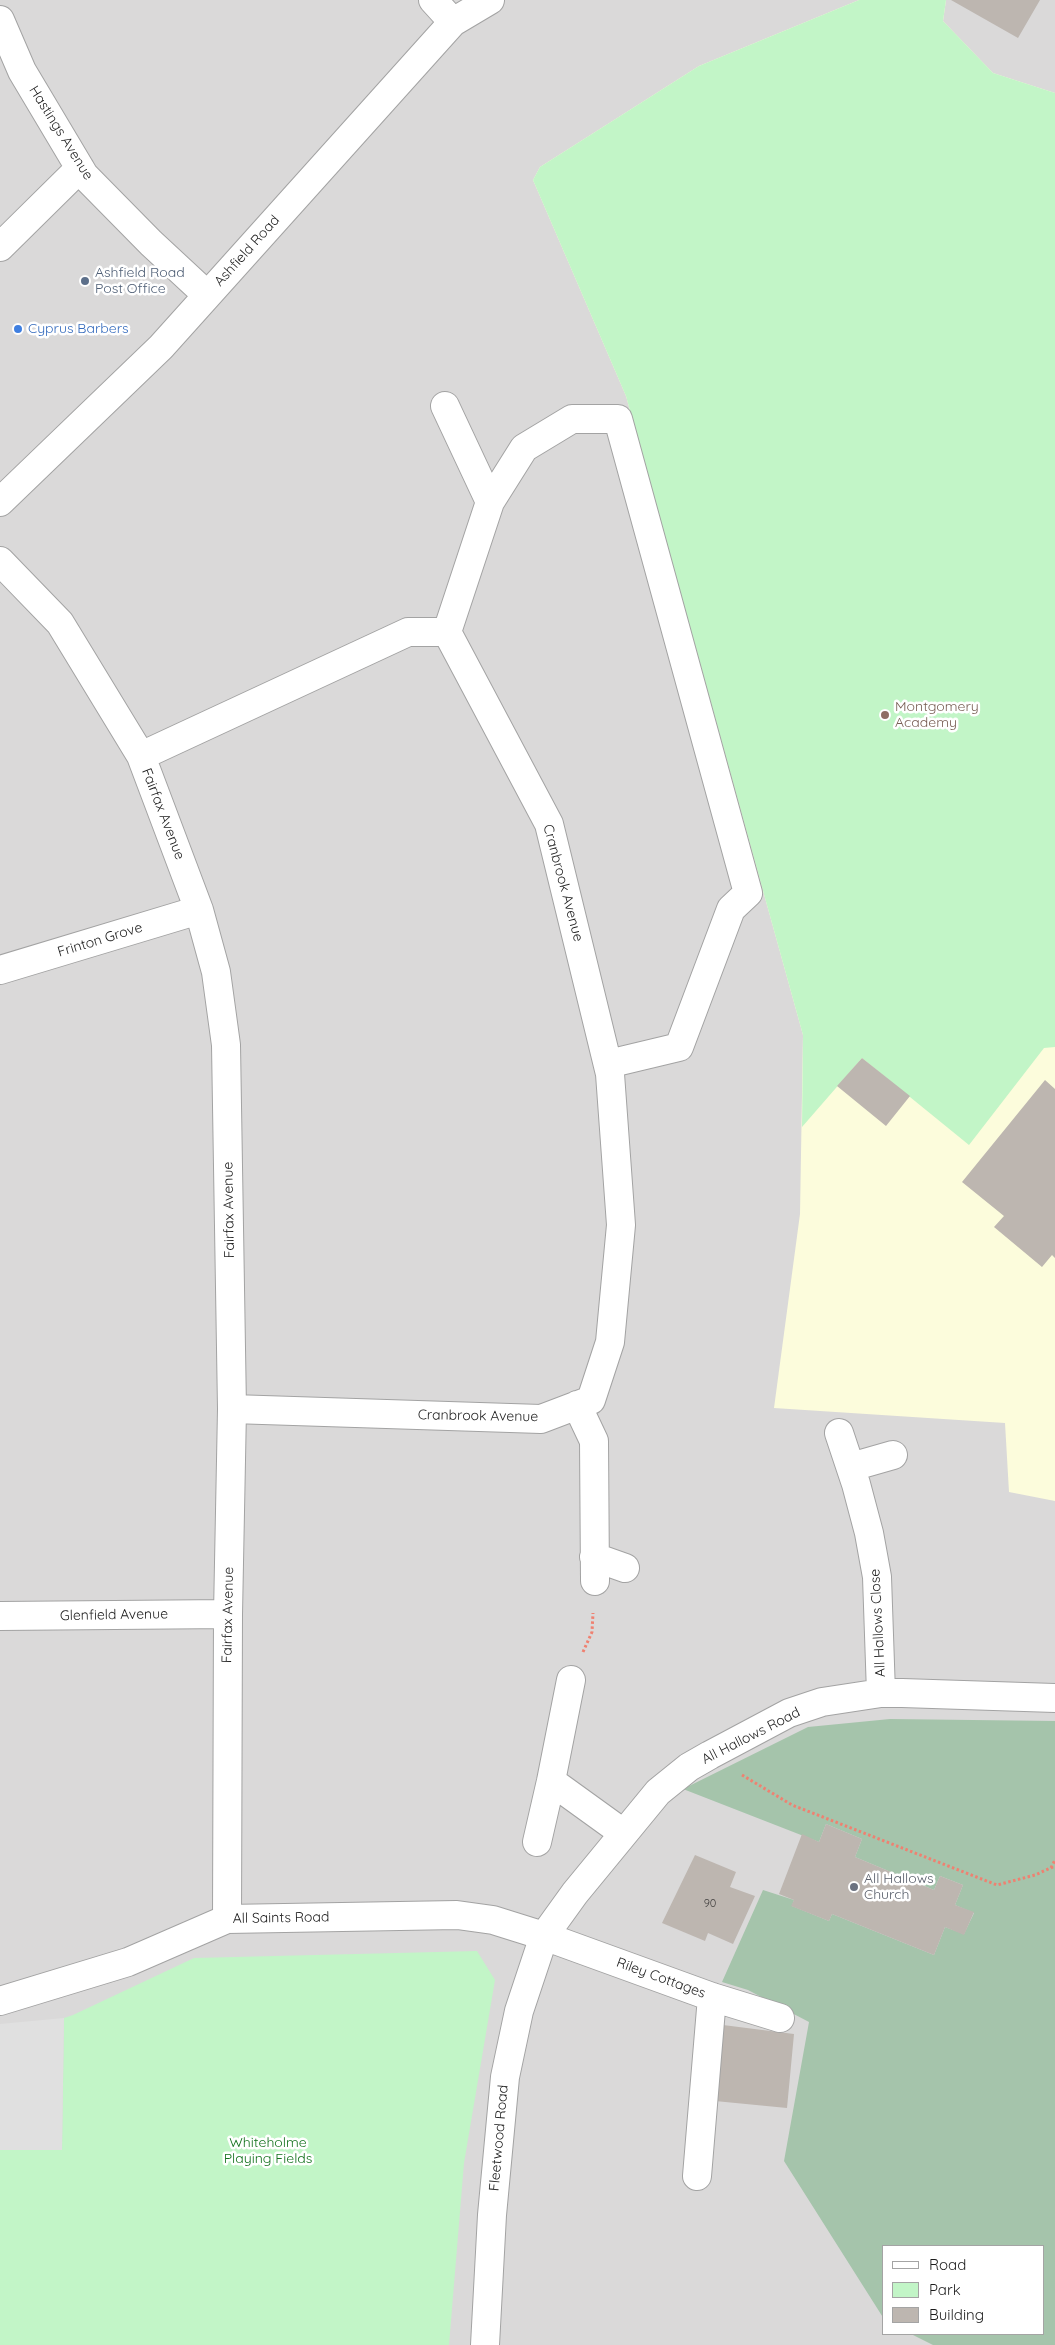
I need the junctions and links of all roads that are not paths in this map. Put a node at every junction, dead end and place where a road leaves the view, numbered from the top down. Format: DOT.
graph roads {
  1 [pos="433,0"];
  2 [pos="490,0"];
  3 [pos="0,20"];
  4 [pos="453,22"];
  5 [pos="80,168"];
  6 [pos="0,248"];
  7 [pos="207,295"];
  8 [pos="445,406"];
  9 [pos="5,487"];
  10 [pos="490,502"];
  11 [pos="0,561"];
  12 [pos="447,632"];
  13 [pos="141,756"];
  14 [pos="199,910"];
  15 [pos="0,970"];
  16 [pos="608,1064"];
  17 [pos="577,1405"];
  18 [pos="232,1410"];
  19 [pos="839,1433"];
  20 [pos="893,1455"];
  21 [pos="851,1466"];
  22 [pos="626,1568"];
  23 [pos="228,1614"];
  24 [pos="0,1616"];
  25 [pos="571,1680"];
  26 [pos="881,1693"];
  27 [pos="1055,1698"];
  28 [pos="551,1781"];
  29 [pos="623,1833"];
  30 [pos="537,1842"];
  31 [pos="228,1919"];
  32 [pos="544,1936"];
  33 [pos="712,1997"];
  34 [pos="0,2001"];
  35 [pos="780,2018"];
  36 [pos="697,2176"];
  37 [pos="485,2345"];
  1 -- 4 [label="street"];
  2 -- 4 [label="street, Ashfield Road"];
  3 -- 5 [label="street, Hastings Avenue"];
  4 -- 7 [label="street, Ashfield Road"];
  5 -- 6 [label="street"];
  5 -- 7 [label="street, Hastings Avenue"];
  7 -- 9 [label="street, Ashfield Road"];
  8 -- 10 [label="street"];
  10 -- 12 [label="street"];
  10 -- 16 [label="street"];
  11 -- 13 [label="street, Fairfax Avenue"];
  12 -- 13 [label="street"];
  12 -- 16 [label="street, Cranbrook Avenue"];
  13 -- 14 [label="street, Fairfax Avenue"];
  14 -- 15 [label="street, Frinton Grove"];
  14 -- 18 [label="street, Fairfax Avenue"];
  16 -- 17 [label="street, Cranbrook Avenue"];
  17 -- 18 [label="street, Cranbrook Avenue"];
  17 -- 22 [label="street"];
  18 -- 23 [label="street, Fairfax Avenue"];
  19 -- 21 [label="street, All Hallows Close"];
  20 -- 21 [label="street"];
  21 -- 26 [label="street, All Hallows Close"];
  23 -- 24 [label="street, Glenfield Avenue"];
  23 -- 31 [label="street, Fairfax Avenue"];
  25 -- 28 [label="street"];
  26 -- 27 [label="street, All Hallows Road"];
  26 -- 29 [label="street, All Hallows Road"];
  28 -- 29 [label="street"];
  28 -- 30 [label="street"];
  29 -- 32 [label="street, All Hallows Road"];
  31 -- 32 [label="street, All Saints Road"];
  31 -- 34 [label="street, All Saints Road"];
  32 -- 33 [label="street, Riley Cottages"];
  32 -- 37 [label="street, Fleetwood Road"];
  33 -- 35 [label="street, Riley Cottages"];
  33 -- 36 [label="street"];
}
